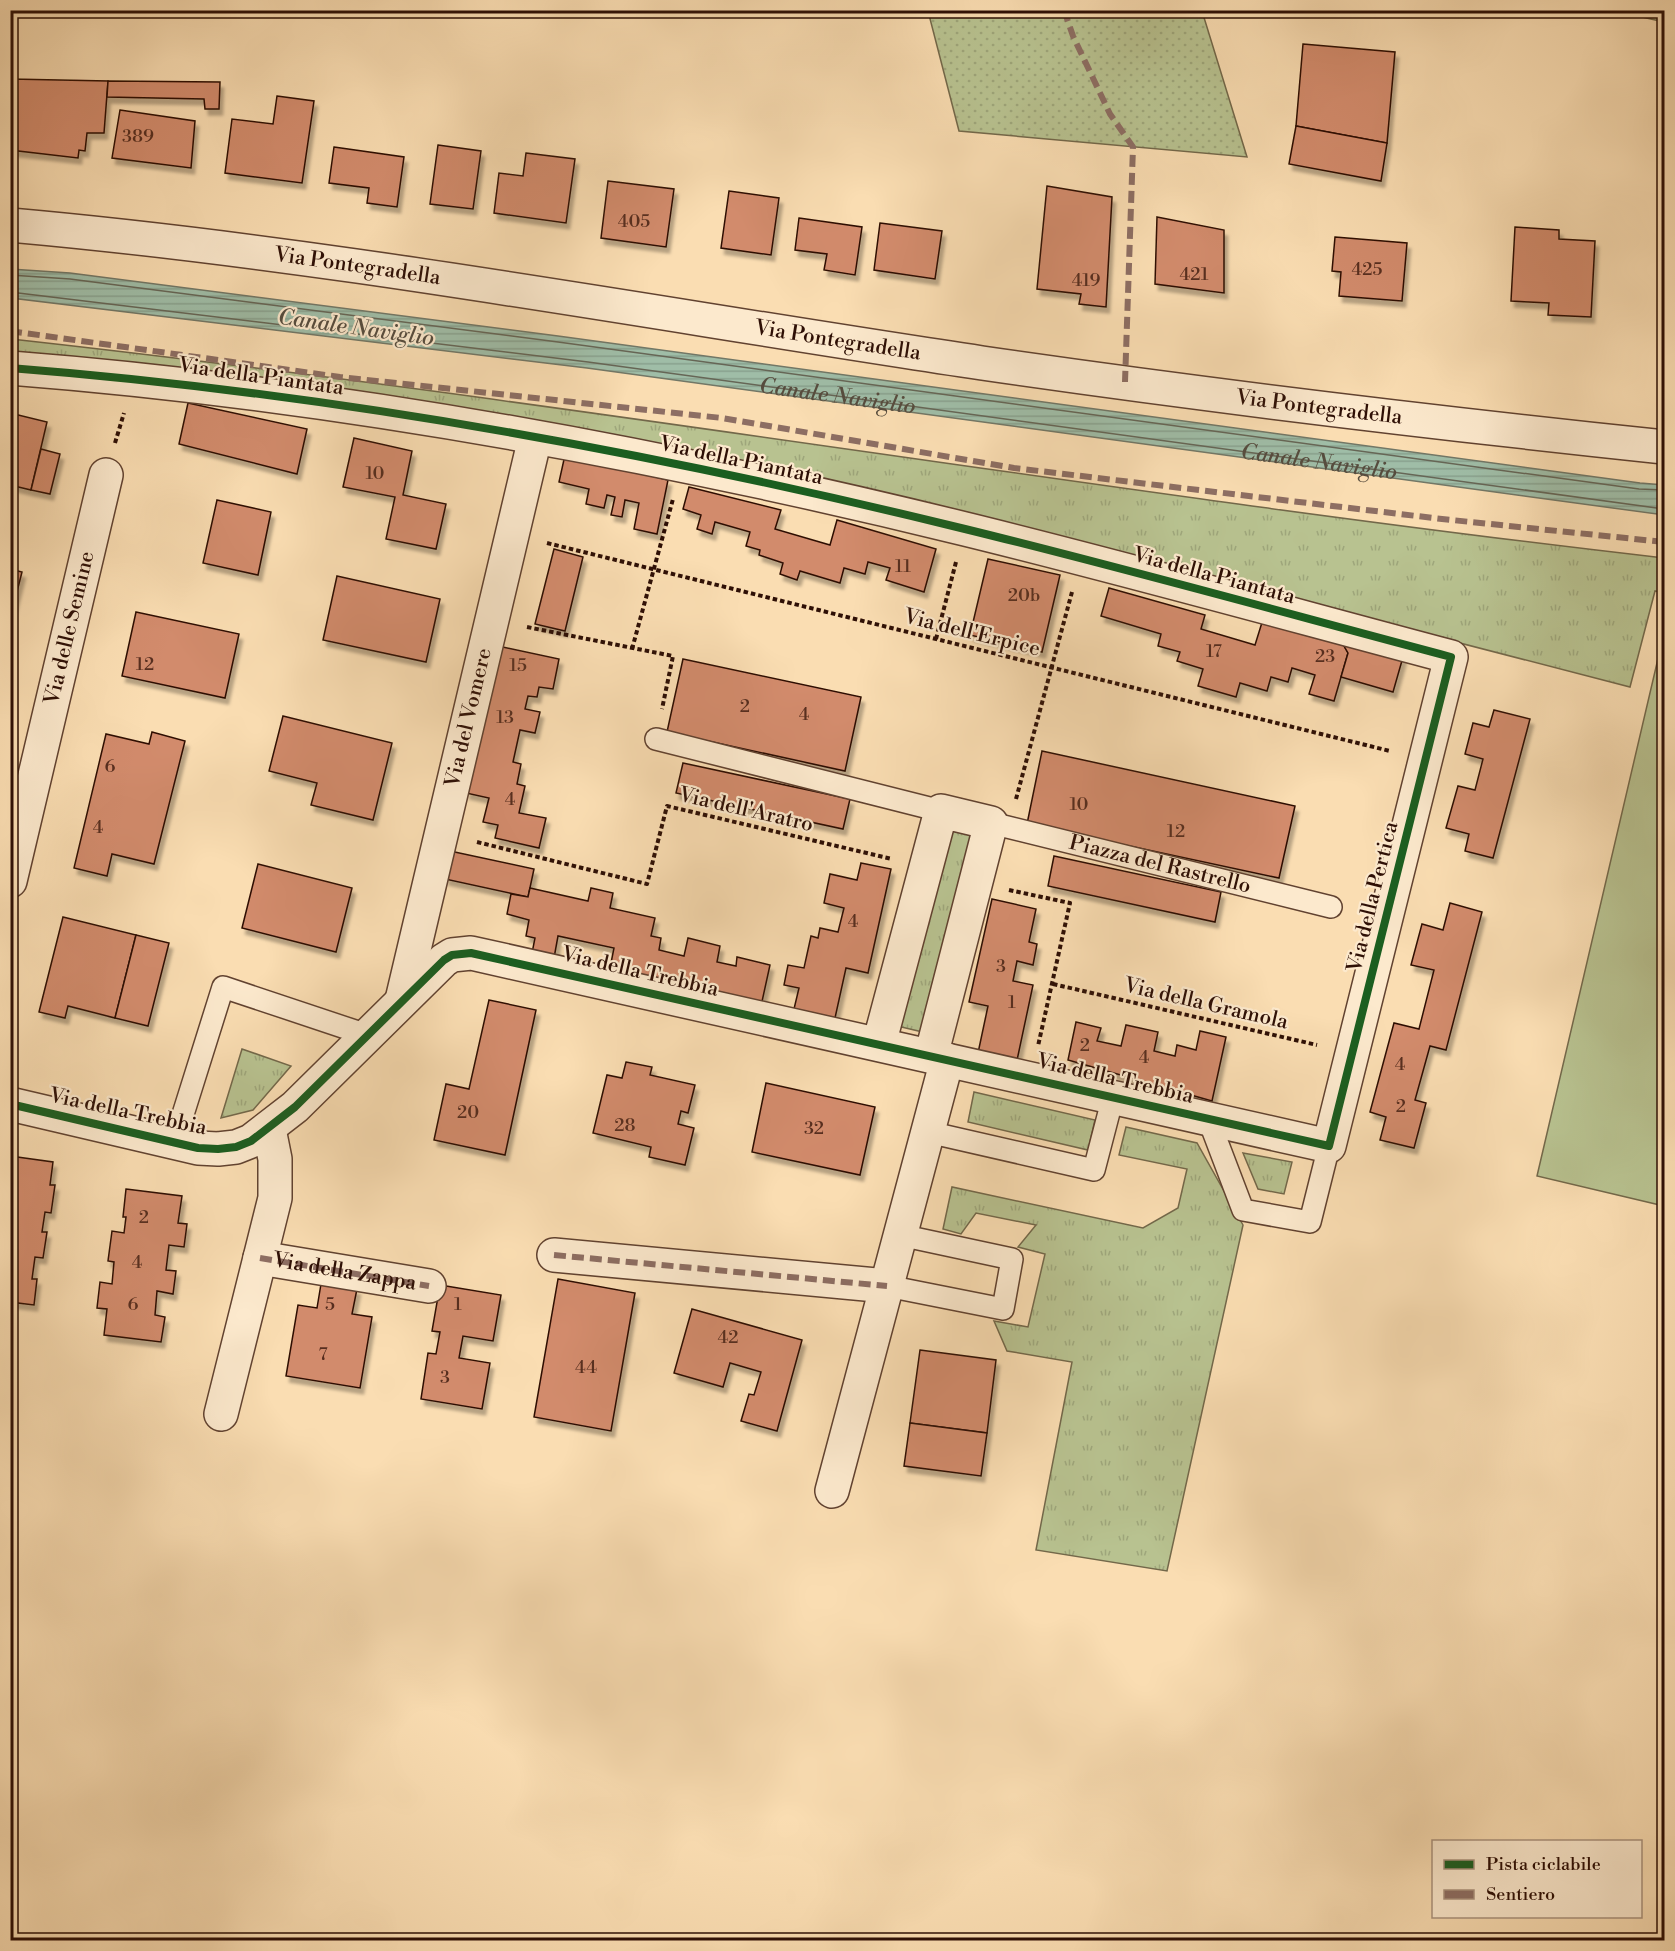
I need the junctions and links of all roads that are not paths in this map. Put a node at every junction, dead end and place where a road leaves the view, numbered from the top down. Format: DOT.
graph roads {
  1 [pos="10,225"];
  2 [pos="10,368"];
  3 [pos="535,438"];
  4 [pos="1665,447"];
  5 [pos="106,475"];
  6 [pos="1451,657"];
  7 [pos="656,739"];
  8 [pos="941,811"];
  9 [pos="1000,825"];
  10 [pos="10,881"];
  11 [pos="1331,907"];
  12 [pos="402,1000"];
  13 [pos="367,1035"];
  14 [pos="879,1044"];
  15 [pos="939,1058"];
  16 [pos="1113,1097"];
  17 [pos="10,1104"];
  18 [pos="1208,1118"];
  19 [pos="269,1129"];
  20 [pos="928,1132"];
  21 [pos="174,1143"];
  22 [pos="1329,1146"];
  23 [pos="900,1235"];
  24 [pos="554,1255"];
  25 [pos="260,1258"];
  26 [pos="429,1286"];
  27 [pos="887,1286"];
  28 [pos="221,1414"];
  29 [pos="832,1491"];
  1 -- 4 [label="street, Via Pontegradella"];
  2 -- 3 [label="street, Via della Piantata"];
  3 -- 6 [label="street, Via della Piantata"];
  3 -- 12 [label="street, Via del Vomere"];
  5 -- 10 [label="street, Via delle Semine"];
  6 -- 22 [label="street, Via della Pertica"];
  7 -- 8 [label="lane, Piazza del Rastrello"];
  8 -- 9 [label="street, Piazza del Rastrello"];
  8 -- 14 [label="street"];
  9 -- 11 [label="lane, Piazza del Rastrello"];
  9 -- 15 [label="street"];
  12 -- 13 [label="street, Via della Trebbia"];
  12 -- 14 [label="street, Via della Trebbia"];
  13 -- 19 [label="street, Via della Trebbia"];
  13 -- 21 [label="lane, Via della Trebbia"];
  14 -- 15 [label="street, Via della Trebbia"];
  15 -- 16 [label="street, Via della Trebbia"];
  15 -- 20 [label="street"];
  16 -- 18 [label="street, Via della Trebbia"];
  16 -- 20 [label="lane"];
  17 -- 21 [label="street, Via della Trebbia"];
  18 -- 22 [label="street, Via della Trebbia"];
  18 -- 22 [label="lane"];
  19 -- 21 [label="street, Via della Trebbia"];
  19 -- 25 [label="street, Via della Zappa"];
  20 -- 23 [label="street"];
  23 -- 27 [label="street"];
  23 -- 27 [label="lane"];
  24 -- 27 [label="street"];
  25 -- 26 [label="street, Via della Zappa"];
  25 -- 28 [label="street, Via della Zappa"];
  27 -- 29 [label="street"];
}
